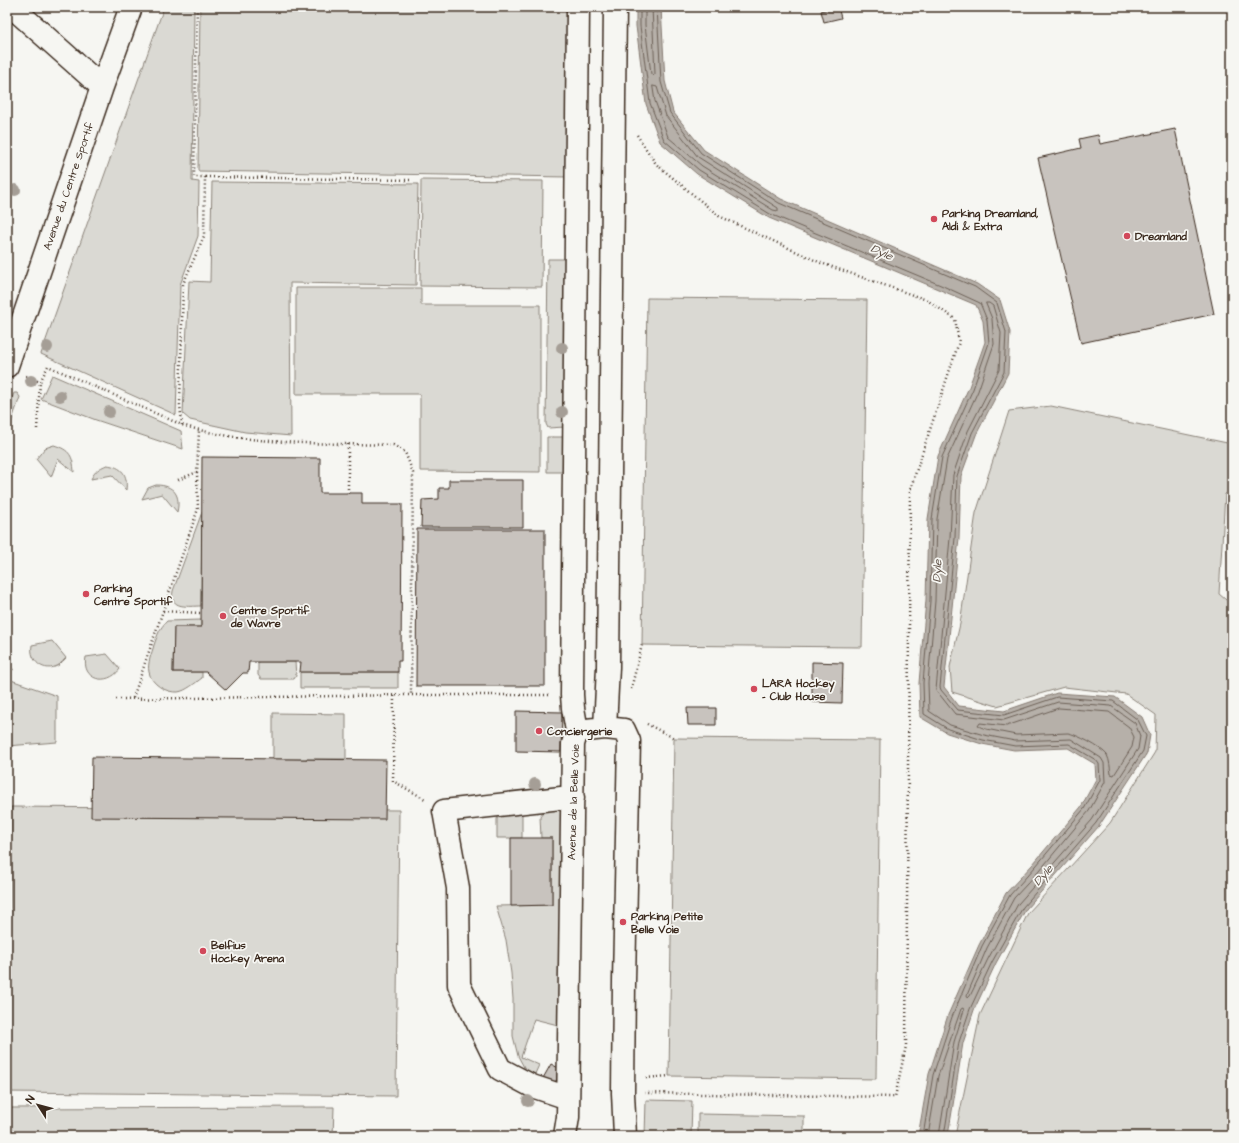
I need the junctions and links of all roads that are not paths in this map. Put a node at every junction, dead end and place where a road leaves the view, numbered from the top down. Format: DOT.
graph roads {
  1 [pos="12,7"];
  2 [pos="131,7"];
  3 [pos="578,7"];
  4 [pos="615,7"];
  5 [pos="102,87"];
  6 [pos="13,328"];
  7 [pos="14,370"];
  8 [pos="605,728"];
  9 [pos="577,730"];
  10 [pos="572,798"];
  11 [pos="568,1098"];
  12 [pos="565,1136"];
  13 [pos="625,1136"];
  1 -- 5 [label="street"];
  2 -- 5 [label="street, Avenue du Centre Sportif"];
  3 -- 9 [label="street"];
  4 -- 8 [label="street"];
  5 -- 6 [label="street, Avenue du Centre Sportif"];
  6 -- 7 [label="street, Avenue du Centre Sportif"];
  8 -- 9 [label="street, Avenue de la Belle Voie"];
  8 -- 13 [label="street, Avenue de la Belle Voie"];
  9 -- 10 [label="street, Avenue de la Belle Voie"];
  10 -- 11 [label="street, Avenue de la Belle Voie"];
  10 -- 11 [label="street"];
  11 -- 12 [label="street, Avenue de la Belle Voie"];
}
